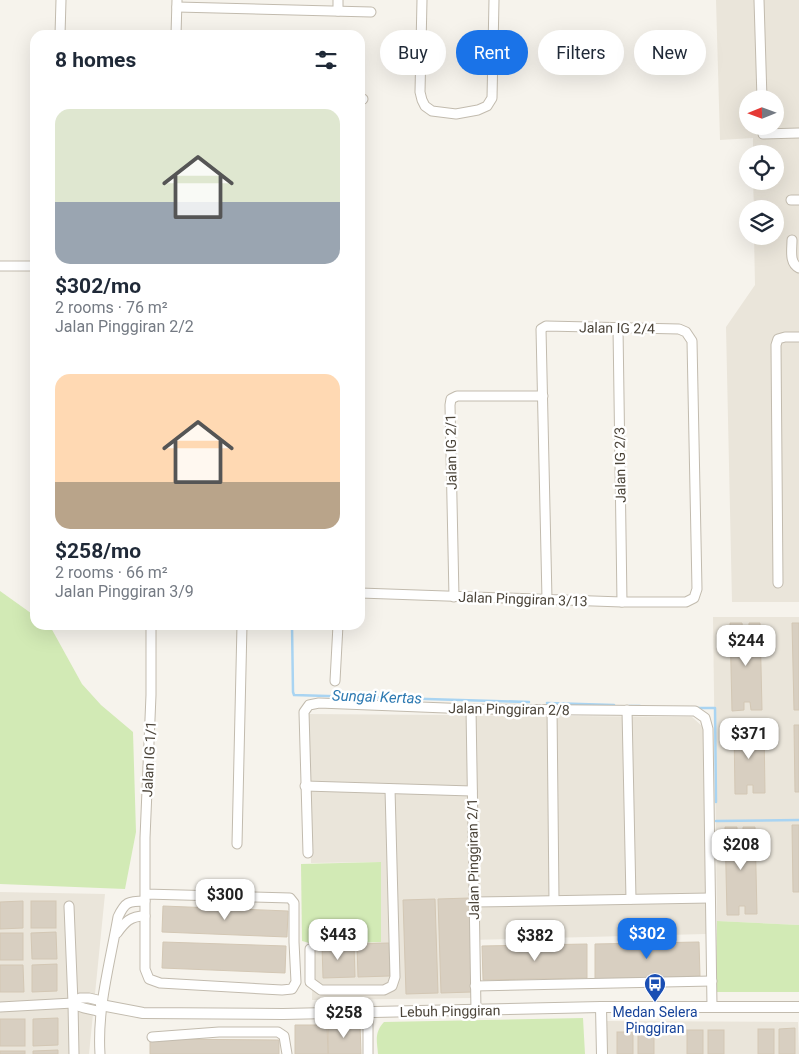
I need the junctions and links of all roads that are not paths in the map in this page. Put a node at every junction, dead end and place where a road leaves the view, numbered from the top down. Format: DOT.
graph roads {
  1 [pos="61,0"];
  2 [pos="260,0"];
  3 [pos="338,0"];
  4 [pos="422,0"];
  5 [pos="494,0"];
  6 [pos="760,0"];
  7 [pos="177,4"];
  8 [pos="259,10"];
  9 [pos="338,11"];
  10 [pos="371,12"];
  11 [pos="60,30"];
  12 [pos="176,30"];
  13 [pos="762,90"];
  14 [pos="784,132"];
  15 [pos="799,133"];
  16 [pos="792,240"];
  17 [pos="0,266"];
  18 [pos="30,266"];
  19 [pos="799,268"];
  20 [pos="618,328"];
  21 [pos="799,337"];
  22 [pos="543,396"];
  23 [pos="778,583"];
  24 [pos="365,593"];
  25 [pos="454,597"];
  26 [pos="547,599"];
  27 [pos="622,602"];
  28 [pos="686,602"];
  29 [pos="151,630"];
  30 [pos="242,630"];
  31 [pos="338,630"];
  32 [pos="335,681"];
  33 [pos="471,709"];
  34 [pos="552,709"];
  35 [pos="627,710"];
  36 [pos="306,786"];
  37 [pos="390,789"];
  38 [pos="472,791"];
  39 [pos="237,844"];
  40 [pos="308,853"];
  41 [pos="144,897"];
  42 [pos="710,898"];
  43 [pos="630,899"];
  44 [pos="554,900"];
  45 [pos="474,902"];
  46 [pos="69,906"];
  47 [pos="145,916"];
  48 [pos="115,936"];
  49 [pos="310,949"];
  50 [pos="712,982"];
  51 [pos="476,986"];
  52 [pos="73,1003"];
  53 [pos="101,1006"];
  54 [pos="712,1006"];
  55 [pos="0,1007"];
  56 [pos="602,1007"];
  57 [pos="799,1007"];
  58 [pos="476,1010"];
  59 [pos="368,1012"];
  60 [pos="152,1037"];
  61 [pos="74,1054"];
  62 [pos="100,1054"];
  63 [pos="287,1054"];
  64 [pos="368,1054"];
  65 [pos="602,1054"];
  1 -- 11 [label="street"];
  2 -- 8 [label="street"];
  3 -- 9 [label="street"];
  4 -- 5 [label="street"];
  6 -- 13 [label="street"];
  7 -- 8 [label="street"];
  7 -- 12 [label="street"];
  8 -- 9 [label="street"];
  9 -- 10 [label="street"];
  14 -- 15 [label="street"];
  16 -- 19 [label="street"];
  17 -- 18 [label="street"];
  20 -- 22 [label="street, Jalan IG 2/4"];
  20 -- 27 [label="street, Jalan IG 2/3"];
  20 -- 28 [label="street, Jalan IG 2/4"];
  21 -- 23 [label="street"];
  22 -- 25 [label="street, Jalan IG 2/1"];
  22 -- 26 [label="street, Jalan IG 2/4"];
  24 -- 25 [label="street, Jalan Pinggiran 3/13"];
  25 -- 26 [label="street, Jalan Pinggiran 3/13"];
  26 -- 27 [label="street, Jalan Pinggiran 3/13"];
  27 -- 28 [label="street, Jalan Pinggiran 3/13"];
  29 -- 41 [label="street, Jalan IG 1/1"];
  30 -- 39 [label="street"];
  31 -- 32 [label="street"];
  33 -- 34 [label="street, Jalan Pinggiran 2/8"];
  33 -- 36 [label="street, Jalan Pinggiran 2/8"];
  33 -- 38 [label="street, Jalan Pinggiran 2/1"];
  34 -- 35 [label="street, Jalan Pinggiran 2/8"];
  34 -- 44 [label="street"];
  35 -- 42 [label="street, Jalan Pinggiran 2/8"];
  35 -- 43 [label="street"];
  36 -- 37 [label="street"];
  36 -- 40 [label="street"];
  37 -- 38 [label="street"];
  37 -- 49 [label="street"];
  38 -- 45 [label="street, Jalan Pinggiran 2/1"];
  41 -- 47 [label="street, Jalan IG 1/1"];
  41 -- 47 [label="street, Jalan IG 1/1"];
  41 -- 48 [label="street"];
  42 -- 43 [label="street"];
  42 -- 50 [label="street"];
  43 -- 44 [label="street"];
  44 -- 45 [label="street"];
  45 -- 51 [label="street, Jalan Pinggiran 2/1"];
  46 -- 52 [label="street"];
  47 -- 48 [label="street"];
  48 -- 53 [label="street"];
  50 -- 51 [label="street"];
  50 -- 54 [label="street"];
  51 -- 58 [label="street, Jalan Pinggiran 2/1"];
  52 -- 53 [label="street"];
  52 -- 55 [label="street"];
  52 -- 61 [label="street"];
  53 -- 59 [label="street, Lebuh Pinggiran"];
  53 -- 62 [label="street"];
  54 -- 56 [label="street, Lebuh Pinggiran"];
  54 -- 57 [label="street, Lebuh Pinggiran"];
  56 -- 58 [label="street, Lebuh Pinggiran"];
  56 -- 65 [label="street"];
  58 -- 59 [label="street, Lebuh Pinggiran"];
  59 -- 64 [label="street"];
  60 -- 63 [label="street"];
}
